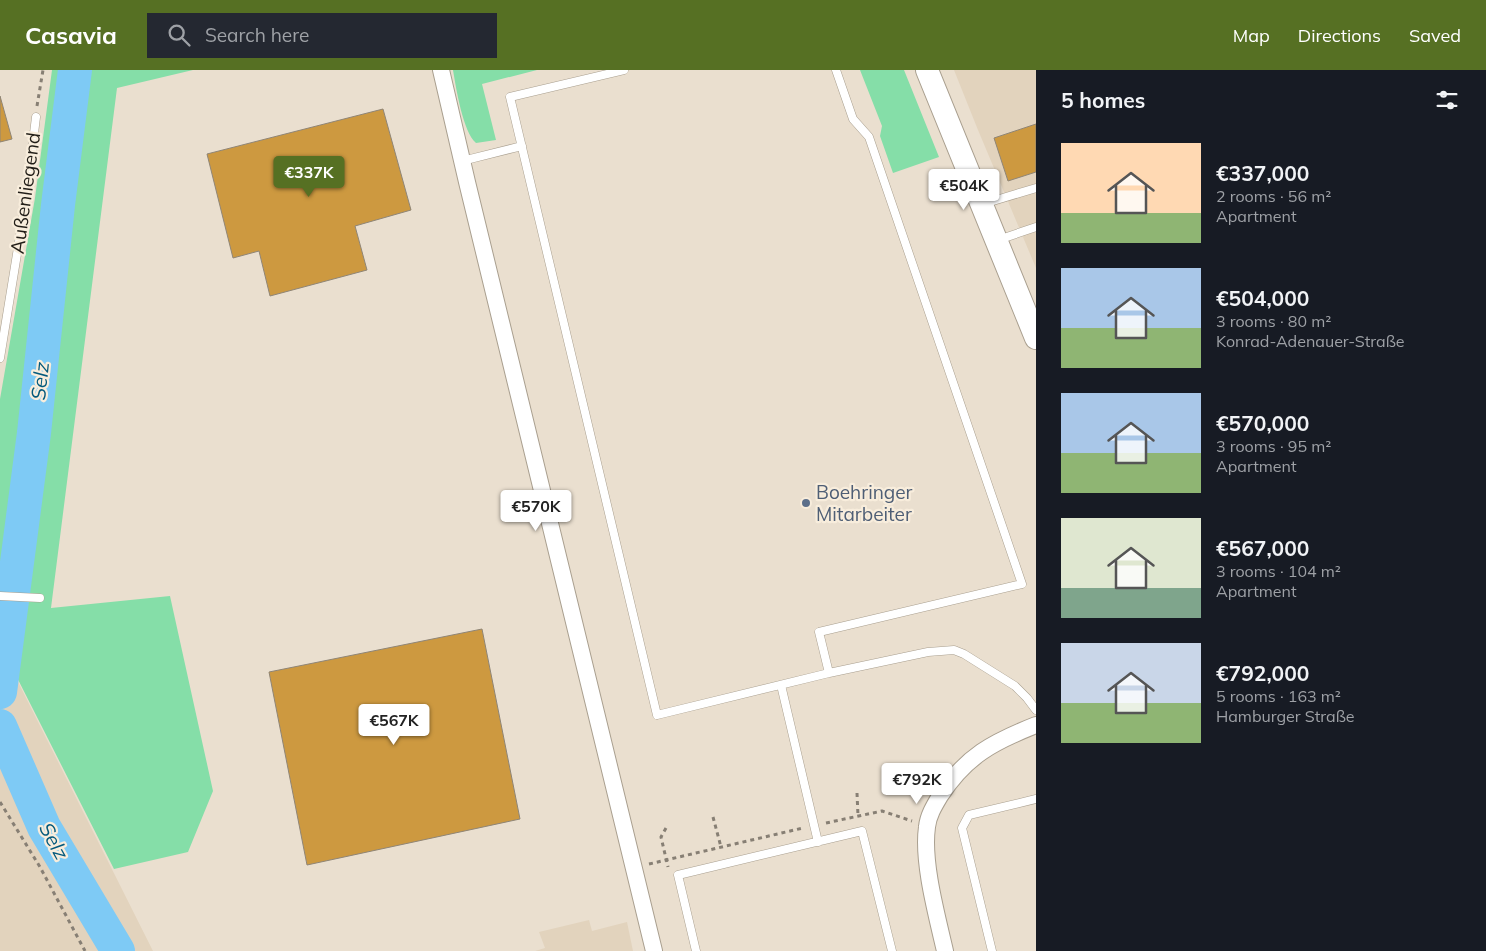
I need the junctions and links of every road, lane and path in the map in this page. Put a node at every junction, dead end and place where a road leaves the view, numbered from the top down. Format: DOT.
graph roads {
  1 [pos="43,70"];
  2 [pos="441,70"];
  3 [pos="624,70"];
  4 [pos="836,70"];
  5 [pos="927,70"];
  6 [pos="36,117"];
  7 [pos="522,146"];
  8 [pos="462,161"];
  9 [pos="1036,188"];
  10 [pos="981,204"];
  11 [pos="1036,227"];
  12 [pos="996,240"];
  13 [pos="1036,338"];
  14 [pos="0,358"];
  15 [pos="0,596"];
  16 [pos="40,598"];
  17 [pos="829,673"];
  18 [pos="781,685"];
  19 [pos="1036,710"];
  20 [pos="1036,725"];
  21 [pos="857,793"];
  22 [pos="1036,799"];
  23 [pos="0,802"];
  24 [pos="858,816"];
  25 [pos="713,817"];
  26 [pos="666,828"];
  27 [pos="818,842"];
  28 [pos="721,847"];
  29 [pos="678,875"];
  30 [pos="85,951"];
  31 [pos="654,951"];
  32 [pos="696,951"];
  33 [pos="892,951"];
  34 [pos="945,951"];
  35 [pos="992,951"];
  1 -- 6 [label="path"];
  2 -- 8 [label="street"];
  3 -- 7 [label="lane"];
  4 -- 17 [label="lane"];
  5 -- 10 [label="main road"];
  6 -- 14 [label="lane, Außenliegend"];
  7 -- 8 [label="lane"];
  7 -- 18 [label="lane"];
  8 -- 31 [label="street"];
  9 -- 10 [label="lane"];
  10 -- 12 [label="main road"];
  11 -- 12 [label="lane"];
  12 -- 13 [label="main road"];
  15 -- 16 [label="lane"];
  17 -- 18 [label="lane"];
  17 -- 19 [label="lane"];
  18 -- 27 [label="lane"];
  20 -- 34 [label="street"];
  21 -- 24 [label="path"];
  22 -- 35 [label="lane"];
  23 -- 30 [label="path"];
  25 -- 28 [label="path"];
  26 -- 29 [label="path"];
  27 -- 29 [label="lane"];
  27 -- 33 [label="lane"];
  29 -- 32 [label="lane"];
}
